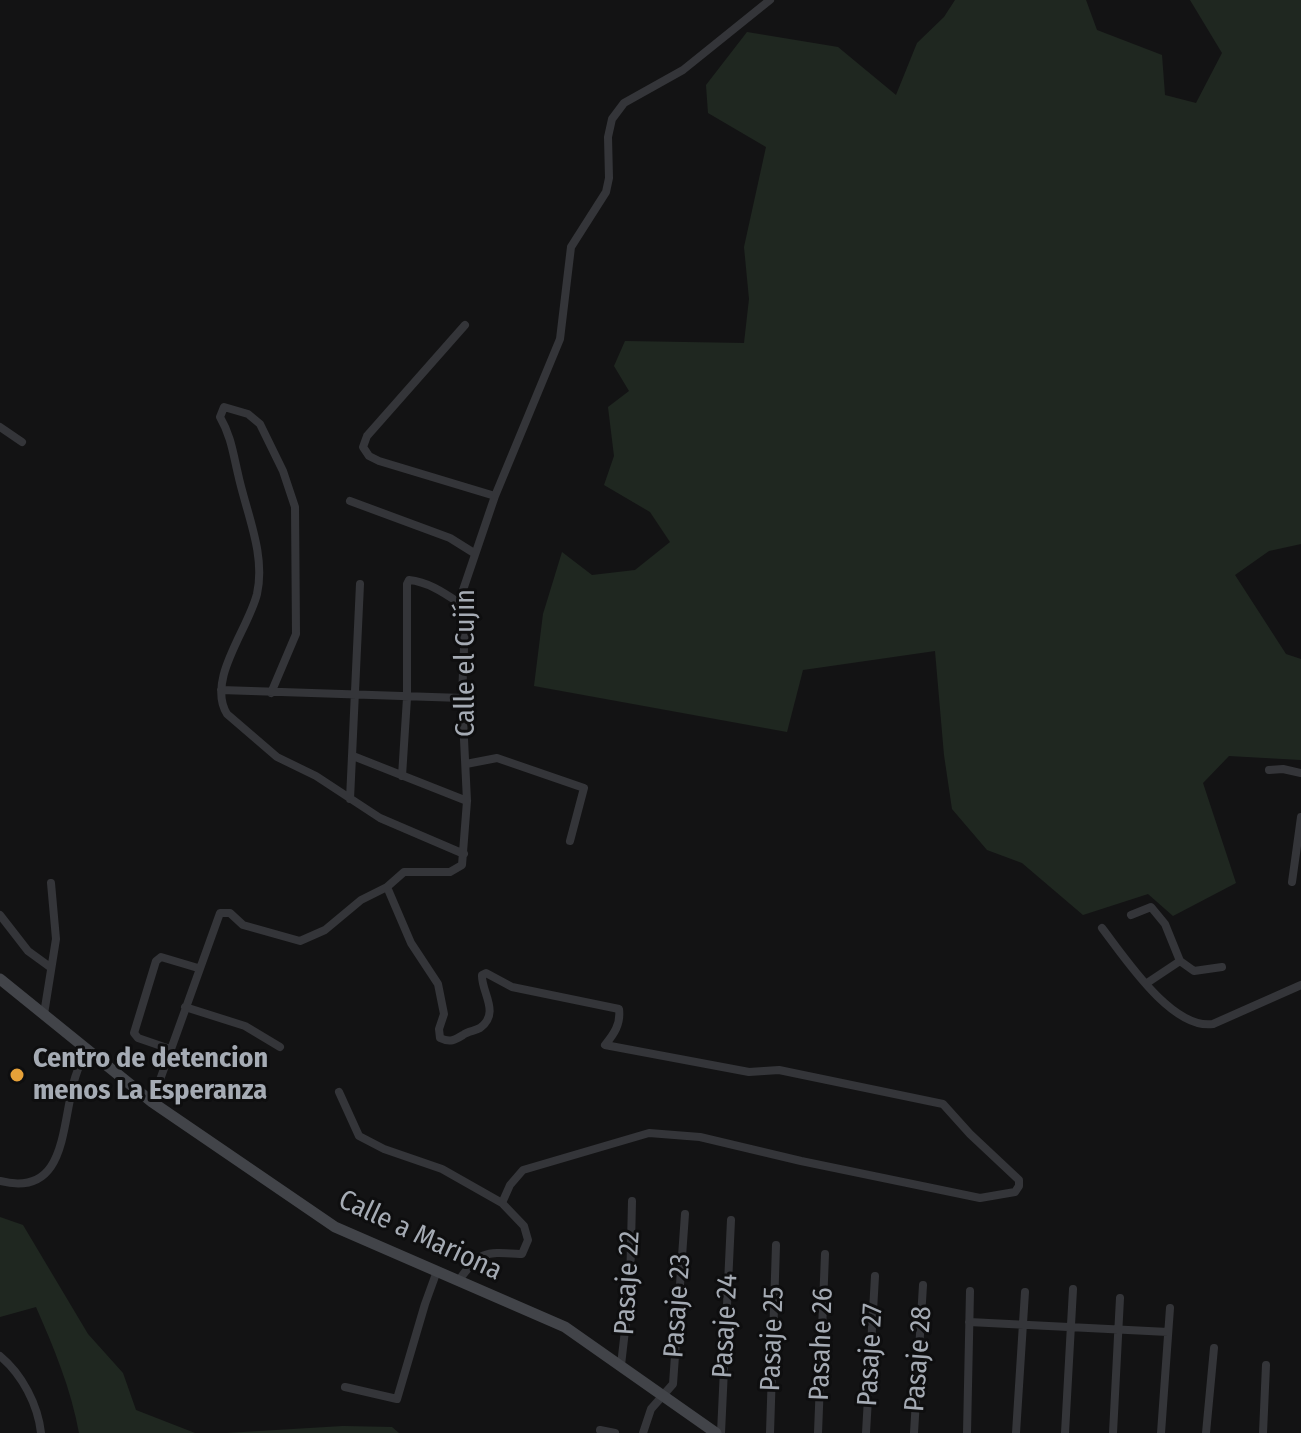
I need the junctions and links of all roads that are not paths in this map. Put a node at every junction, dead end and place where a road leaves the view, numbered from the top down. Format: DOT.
graph roads {
  1 [pos="770,0"];
  2 [pos="465,325"];
  3 [pos="0,427"];
  4 [pos="22,442"];
  5 [pos="495,496"];
  6 [pos="350,501"];
  7 [pos="474,553"];
  8 [pos="360,584"];
  9 [pos="464,606"];
  10 [pos="221,690"];
  11 [pos="271,693"];
  12 [pos="356,695"];
  13 [pos="407,698"];
  14 [pos="462,698"];
  15 [pos="353,756"];
  16 [pos="466,764"];
  17 [pos="1269,770"];
  18 [pos="1301,773"];
  19 [pos="402,776"];
  20 [pos="350,799"];
  21 [pos="467,801"];
  22 [pos="1301,817"];
  23 [pos="570,841"];
  24 [pos="464,854"];
  25 [pos="1292,882"];
  26 [pos="51,883"];
  27 [pos="387,887"];
  28 [pos="0,915"];
  29 [pos="1131,915"];
  30 [pos="1102,928"];
  31 [pos="1180,961"];
  32 [pos="50,967"];
  33 [pos="1222,967"];
  34 [pos="198,968"];
  35 [pos="0,979"];
  36 [pos="1147,983"];
  37 [pos="1301,985"];
  38 [pos="185,1007"];
  39 [pos="44,1014"];
  40 [pos="280,1047"];
  41 [pos="170,1049"];
  42 [pos="89,1051"];
  43 [pos="339,1092"];
  44 [pos="152,1102"];
  45 [pos="0,1181"];
  46 [pos="632,1201"];
  47 [pos="502,1203"];
  48 [pos="685,1214"];
  49 [pos="731,1220"];
  50 [pos="776,1245"];
  51 [pos="825,1254"];
  52 [pos="437,1271"];
  53 [pos="875,1276"];
  54 [pos="459,1280"];
  55 [pos="923,1285"];
  56 [pos="1073,1289"];
  57 [pos="970,1291"];
  58 [pos="1025,1292"];
  59 [pos="1120,1298"];
  60 [pos="1170,1308"];
  61 [pos="969,1322"];
  62 [pos="1023,1324"];
  63 [pos="1071,1327"];
  64 [pos="1119,1329"];
  65 [pos="1168,1332"];
  66 [pos="1214,1348"];
  67 [pos="0,1356"];
  68 [pos="621,1365"];
  69 [pos="1266,1365"];
  70 [pos="345,1387"];
  71 [pos="662,1394"];
  72 [pos="600,1430"];
  73 [pos="41,1433"];
  74 [pos="615,1433"];
  75 [pos="643,1433"];
  76 [pos="718,1433"];
  77 [pos="770,1433"];
  78 [pos="818,1433"];
  79 [pos="866,1433"];
  80 [pos="914,1433"];
  81 [pos="967,1433"];
  82 [pos="1016,1433"];
  83 [pos="1065,1433"];
  84 [pos="1113,1433"];
  85 [pos="1161,1433"];
  86 [pos="1206,1433"];
  87 [pos="1263,1433"];
  1 -- 5 [label="street, Calle el Cujín"];
  2 -- 5 [label="street"];
  3 -- 4 [label="street"];
  5 -- 7 [label="street, Calle el Cujín"];
  6 -- 7 [label="street"];
  7 -- 9 [label="street, Calle el Cujín"];
  8 -- 12 [label="street"];
  9 -- 13 [label="street"];
  9 -- 14 [label="street, Calle el Cujín"];
  10 -- 11 [label="street"];
  10 -- 11 [label="street"];
  10 -- 20 [label="street"];
  11 -- 12 [label="street"];
  12 -- 13 [label="street"];
  12 -- 15 [label="street"];
  13 -- 14 [label="street"];
  13 -- 19 [label="street"];
  14 -- 16 [label="street, Calle el Cujín"];
  15 -- 19 [label="street"];
  15 -- 20 [label="street"];
  16 -- 21 [label="street, Calle el Cujín"];
  16 -- 23 [label="street"];
  17 -- 18 [label="street"];
  19 -- 21 [label="street"];
  20 -- 24 [label="street"];
  21 -- 24 [label="street, Calle el Cujín"];
  22 -- 25 [label="street"];
  24 -- 27 [label="street"];
  26 -- 32 [label="street"];
  27 -- 34 [label="street"];
  27 -- 47 [label="street"];
  28 -- 32 [label="street"];
  29 -- 31 [label="street"];
  30 -- 36 [label="street"];
  31 -- 33 [label="street"];
  31 -- 36 [label="street"];
  32 -- 39 [label="street"];
  34 -- 38 [label="street"];
  34 -- 41 [label="street"];
  35 -- 39 [label="main road, Calle a Mariona"];
  36 -- 37 [label="street"];
  38 -- 40 [label="street"];
  38 -- 41 [label="street"];
  39 -- 42 [label="main road, Calle a Mariona"];
  41 -- 44 [label="street"];
  42 -- 44 [label="main road, Calle a Mariona"];
  42 -- 45 [label="street"];
  43 -- 47 [label="street"];
  44 -- 52 [label="main road, Calle a Mariona"];
  46 -- 68 [label="street, Pasaje 22"];
  47 -- 54 [label="street"];
  48 -- 71 [label="street, Pasaje 23"];
  49 -- 76 [label="street, Pasaje 24"];
  50 -- 77 [label="street, Pasaje 25"];
  51 -- 78 [label="street, Pasahe 26"];
  52 -- 54 [label="main road, Calle a Mariona"];
  52 -- 70 [label="street"];
  53 -- 79 [label="street, Pasaje 27"];
  54 -- 68 [label="main road, Calle a Mariona"];
  55 -- 80 [label="street, Pasaje 28"];
  56 -- 63 [label="street"];
  57 -- 61 [label="street"];
  58 -- 62 [label="street"];
  59 -- 64 [label="street"];
  60 -- 65 [label="street"];
  61 -- 62 [label="street"];
  61 -- 81 [label="street"];
  62 -- 63 [label="street"];
  62 -- 82 [label="street"];
  63 -- 64 [label="street"];
  63 -- 83 [label="street"];
  64 -- 65 [label="street"];
  64 -- 84 [label="street"];
  65 -- 85 [label="street"];
  66 -- 86 [label="street"];
  67 -- 73 [label="street"];
  68 -- 71 [label="main road, Calle a Mariona"];
  69 -- 87 [label="street"];
  71 -- 75 [label="street, Pasaje 23"];
  71 -- 76 [label="main road, Calle a Mariona"];
  72 -- 74 [label="street"];
}
